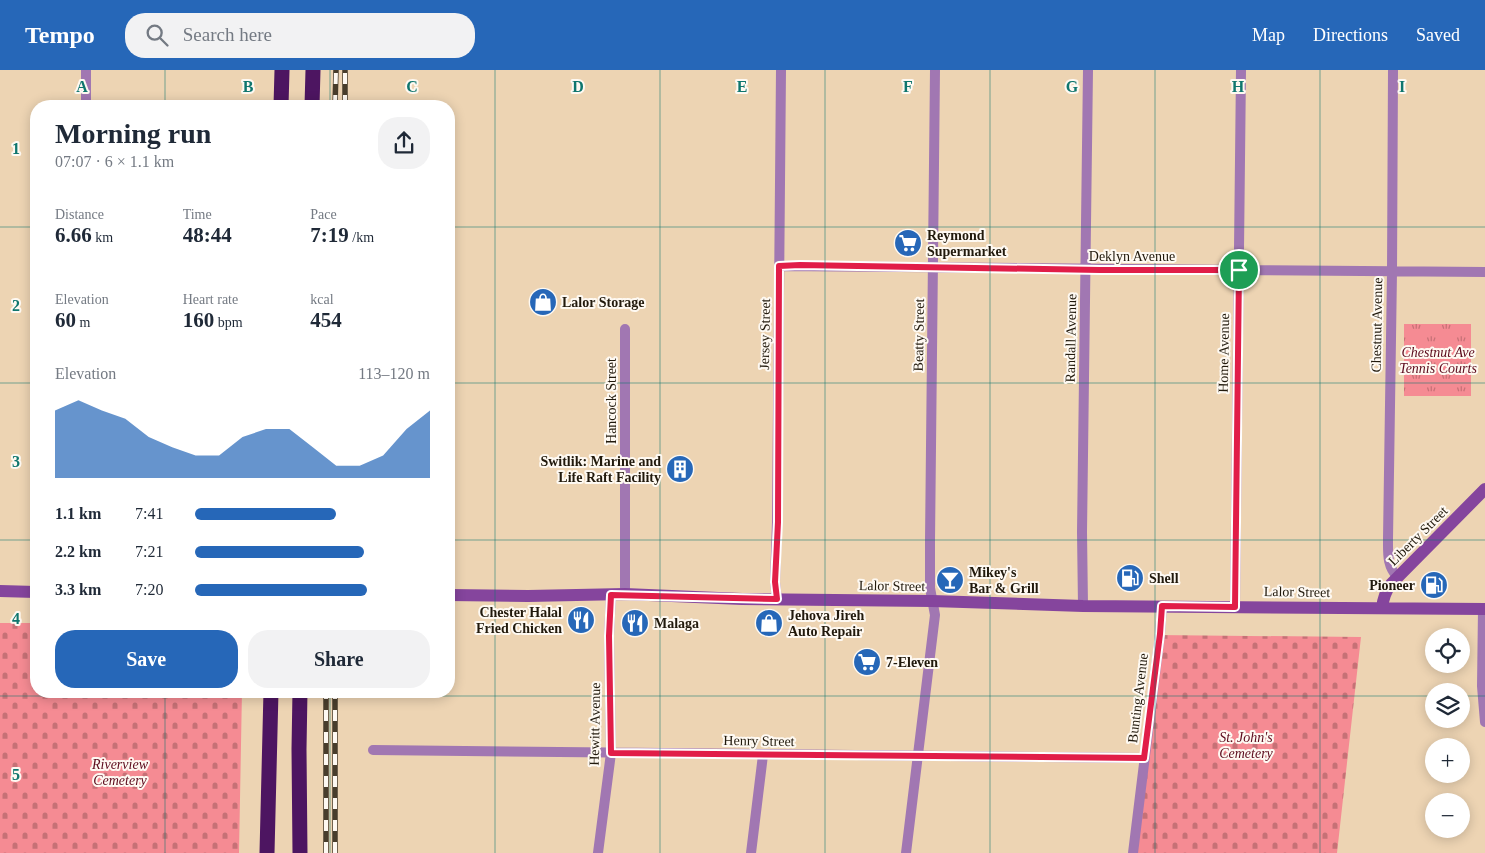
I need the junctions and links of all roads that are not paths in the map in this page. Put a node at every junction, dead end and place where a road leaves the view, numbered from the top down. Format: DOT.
graph roads {
  1 [pos="86,70"];
  2 [pos="282,70"];
  3 [pos="313,70"];
  4 [pos="781,70"];
  5 [pos="935,70"];
  6 [pos="1088,70"];
  7 [pos="1241,70"];
  8 [pos="1393,70"];
  9 [pos="86,100"];
  10 [pos="282,100"];
  11 [pos="312,100"];
  12 [pos="779,266"];
  13 [pos="933,267"];
  14 [pos="1086,269"];
  15 [pos="1239,270"];
  16 [pos="1392,272"];
  17 [pos="1485,272"];
  18 [pos="625,328"];
  19 [pos="1485,489"];
  20 [pos="1398,578"];
  21 [pos="0,591"];
  22 [pos="30,592"];
  23 [pos="625,594"];
  24 [pos="455,595"];
  25 [pos="611,595"];
  26 [pos="777,599"];
  27 [pos="932,601"];
  28 [pos="1083,606"];
  29 [pos="1162,606"];
  30 [pos="1235,607"];
  31 [pos="1382,608"];
  32 [pos="1484,609"];
  33 [pos="271,698"];
  34 [pos="300,698"];
  35 [pos="1485,722"];
  36 [pos="373,750"];
  37 [pos="611,753"];
  38 [pos="763,755"];
  39 [pos="917,756"];
  40 [pos="1144,758"];
  41 [pos="267,853"];
  42 [pos="300,853"];
  43 [pos="598,853"];
  44 [pos="751,853"];
  45 [pos="906,853"];
  46 [pos="1133,853"];
  1 -- 9 [label="street"];
  2 -- 10 [label="highway"];
  3 -- 11 [label="highway"];
  4 -- 12 [label="street, Jersey Street"];
  5 -- 13 [label="street, Beatty Street"];
  6 -- 14 [label="street, Randall Avenue"];
  7 -- 15 [label="street, Home Avenue"];
  8 -- 16 [label="street, Chestnut Avenue"];
  12 -- 13 [label="street, Deklyn Avenue"];
  12 -- 26 [label="street, Jersey Street"];
  13 -- 14 [label="street, Deklyn Avenue"];
  13 -- 27 [label="street, Beatty Street"];
  14 -- 15 [label="street, Deklyn Avenue"];
  14 -- 28 [label="street, Randall Avenue"];
  15 -- 16 [label="street, Deklyn Avenue"];
  15 -- 30 [label="street, Home Avenue"];
  16 -- 17 [label="street, Deklyn Avenue"];
  16 -- 20 [label="street, Chestnut Avenue"];
  18 -- 23 [label="street, Hancock Street"];
  19 -- 20 [label="main road, Liberty Street"];
  20 -- 31 [label="main road, Liberty Street"];
  21 -- 22 [label="main road"];
  23 -- 25 [label="main road, Lalor Street"];
  23 -- 26 [label="main road, Lalor Street"];
  24 -- 25 [label="main road, Lalor Street"];
  25 -- 37 [label="street, Hewitt Avenue"];
  26 -- 27 [label="main road, Lalor Street"];
  27 -- 28 [label="main road, Lalor Street"];
  27 -- 39 [label="street, Beatty Street"];
  28 -- 29 [label="main road, Lalor Street"];
  29 -- 30 [label="main road, Lalor Street"];
  29 -- 40 [label="street, Bunting Avenue"];
  30 -- 31 [label="main road, Lalor Street"];
  31 -- 32 [label="main road, Lalor Street"];
  32 -- 35 [label="street"];
  33 -- 41 [label="highway"];
  34 -- 42 [label="highway"];
  36 -- 37 [label="street, Henry Street"];
  37 -- 38 [label="street, Henry Street"];
  37 -- 43 [label="street, Hewitt Avenue"];
  38 -- 39 [label="street, Henry Street"];
  38 -- 44 [label="street"];
  39 -- 40 [label="street, Henry Street"];
  39 -- 45 [label="street, Beatty Street"];
  40 -- 46 [label="street, Bunting Avenue"];
}
